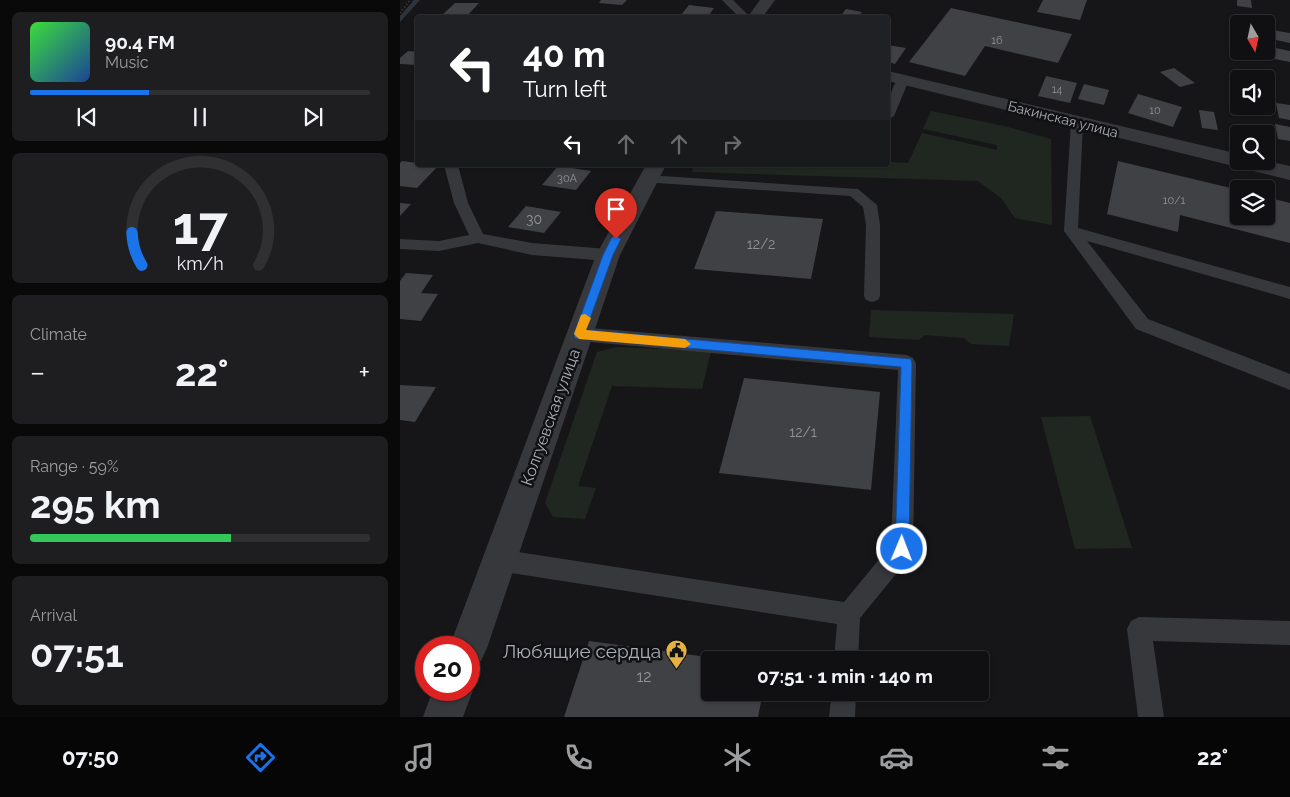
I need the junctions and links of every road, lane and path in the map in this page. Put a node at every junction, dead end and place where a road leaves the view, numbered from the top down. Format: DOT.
graph roads {
  1 [pos="410,0"];
  2 [pos="728,0"];
  3 [pos="768,0"];
  4 [pos="400,13"];
  5 [pos="743,15"];
  6 [pos="756,15"];
  7 [pos="895,78"];
  8 [pos="890,105"];
  9 [pos="1078,123"];
  10 [pos="1230,159"];
  11 [pos="451,167"];
  12 [pos="1275,169"];
  13 [pos="652,172"];
  14 [pos="1290,173"];
  15 [pos="1071,231"];
  16 [pos="478,238"];
  17 [pos="400,244"];
  18 [pos="608,255"];
  19 [pos="1290,293"];
  20 [pos="872,296"];
  21 [pos="579,334"];
  22 [pos="1290,382"];
  23 [pos="499,560"];
  24 [pos="849,614"];
  25 [pos="1290,633"];
  26 [pos="472,636"];
  27 [pos="847,651"];
  28 [pos="449,701"];
  29 [pos="843,701"];
  30 [pos="443,717"];
  31 [pos="842,717"];
  32 [pos="1151,717"];
  1 -- 4 [label="path"];
  2 -- 5 [label="lane"];
  3 -- 6 [label="street"];
  7 -- 8 [label="lane"];
  7 -- 9 [label="street, Бакинская улица"];
  9 -- 10 [label="street, Бакинская улица"];
  9 -- 15 [label="lane"];
  11 -- 16 [label="lane"];
  12 -- 14 [label="street, Бакинская улица"];
  13 -- 18 [label="street, Колгуевская улица"];
  13 -- 20 [label="lane"];
  15 -- 19 [label="lane"];
  15 -- 22 [label="lane"];
  16 -- 17 [label="lane"];
  16 -- 18 [label="lane"];
  18 -- 21 [label="street, Колгуевская улица"];
  21 -- 23 [label="street, Колгуевская улица"];
  21 -- 24 [label="lane"];
  23 -- 24 [label="lane"];
  23 -- 26 [label="street, Колгуевская улица"];
  24 -- 27 [label="lane"];
  25 -- 32 [label="lane"];
  28 -- 30 [label="street"];
  29 -- 31 [label="lane"];
}
